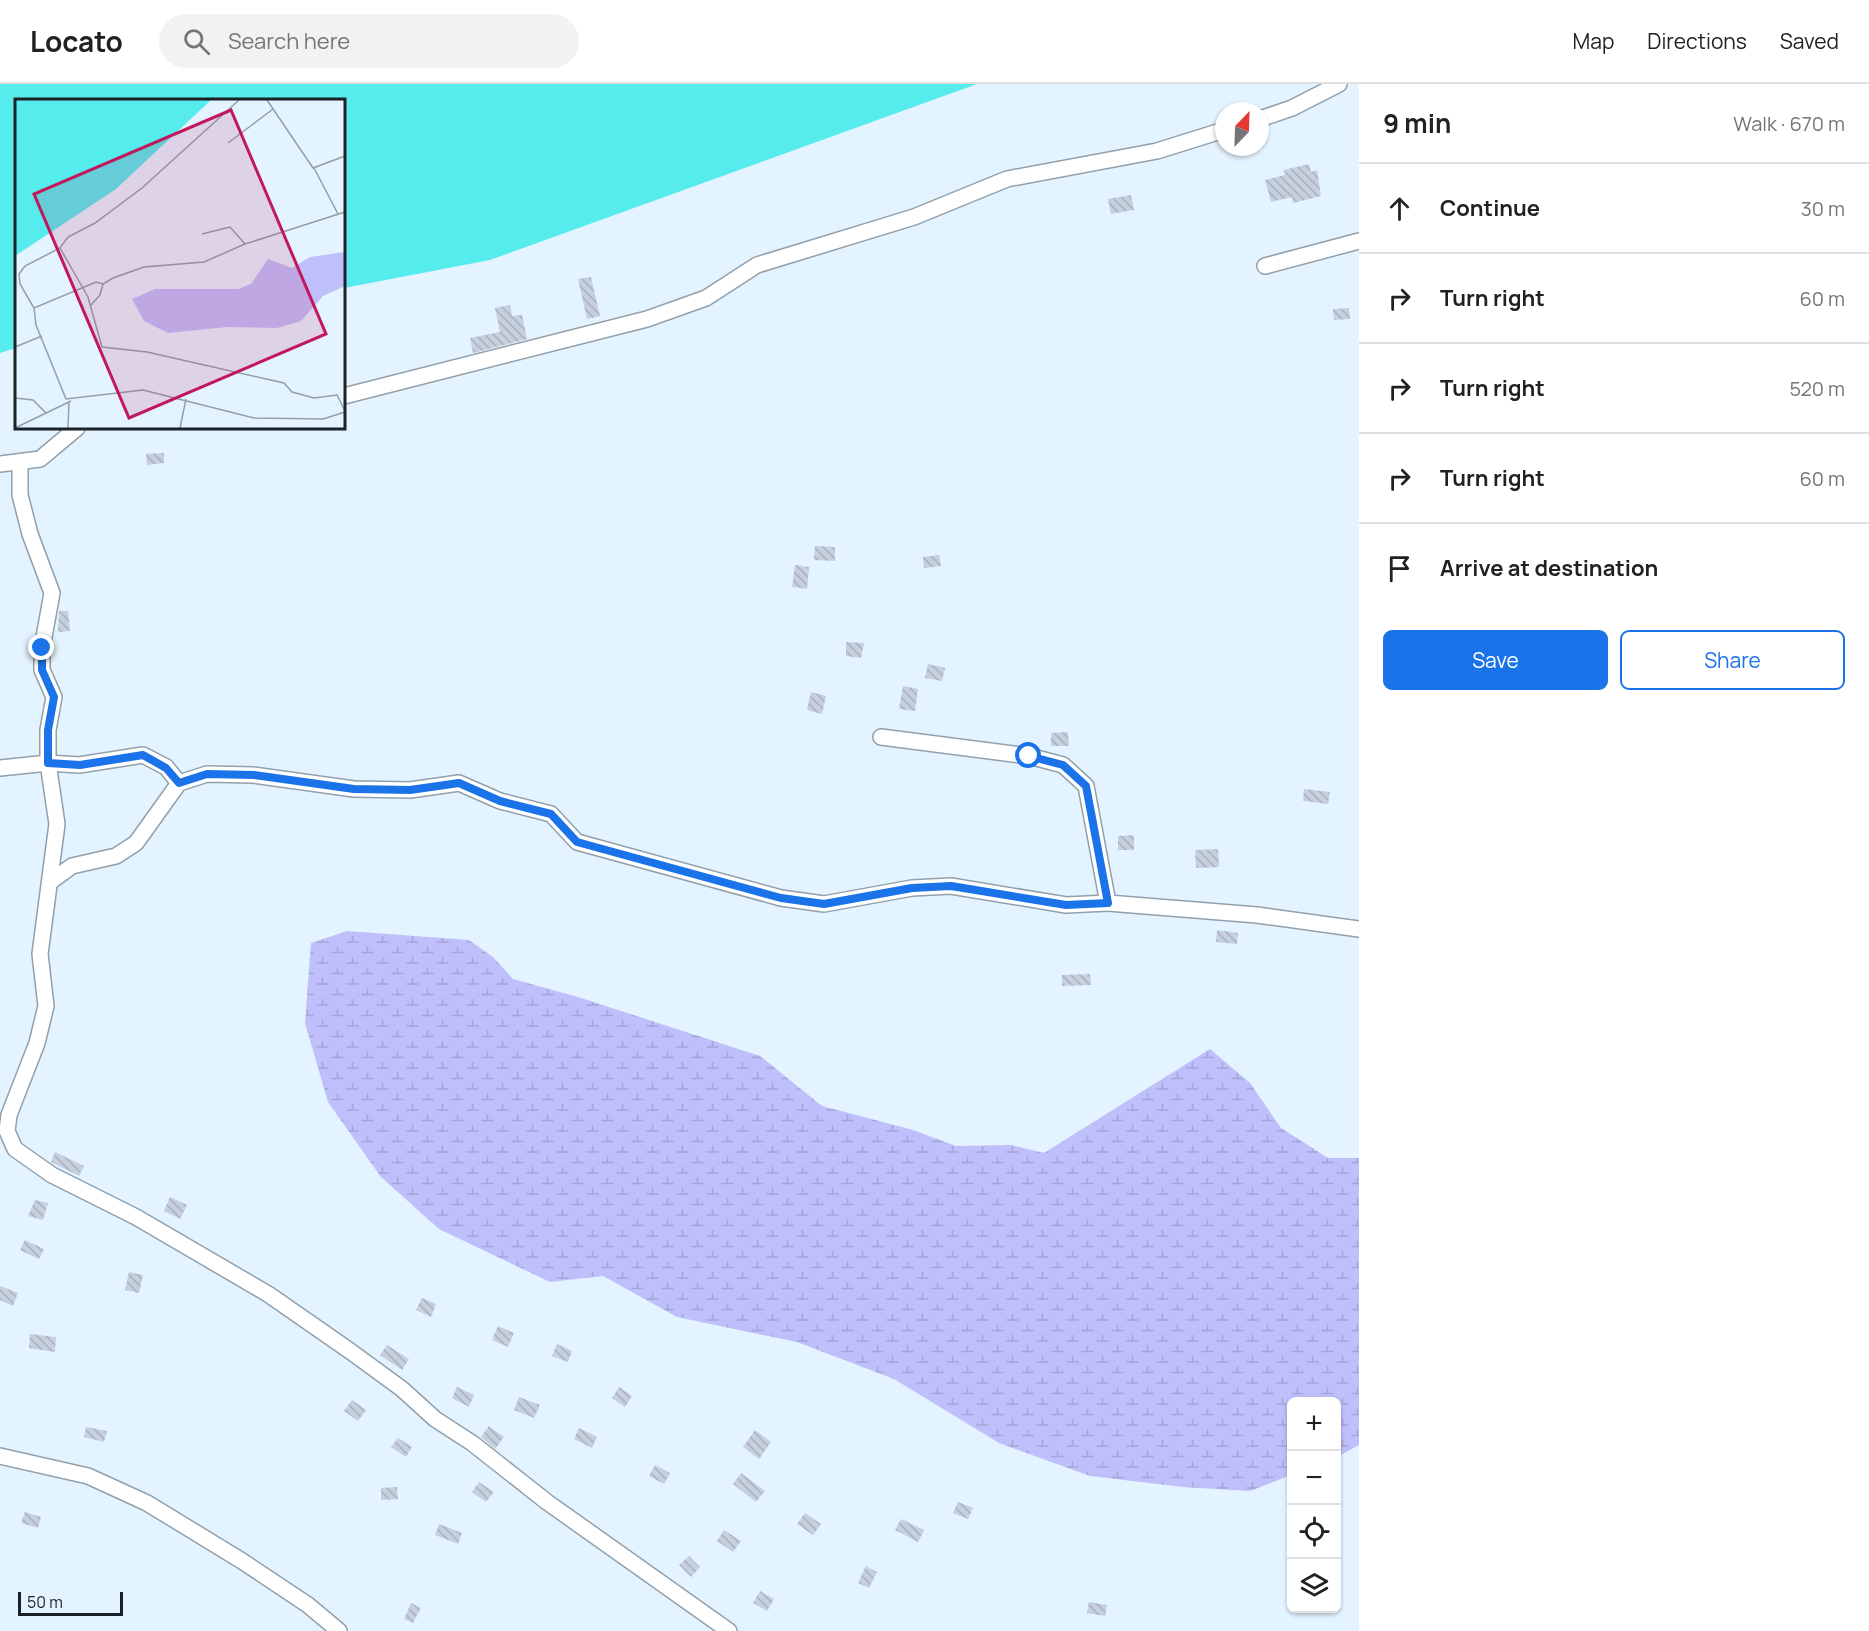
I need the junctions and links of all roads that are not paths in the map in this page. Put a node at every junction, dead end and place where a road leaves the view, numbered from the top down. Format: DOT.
graph roads {
  1 [pos="1339,84"];
  2 [pos="1269,115"];
  3 [pos="1215,133"];
  4 [pos="1359,241"];
  5 [pos="1265,266"];
  6 [pos="345,396"];
  7 [pos="76,429"];
  8 [pos="20,463"];
  9 [pos="0,464"];
  10 [pos="881,737"];
  11 [pos="48,763"];
  12 [pos="0,768"];
  13 [pos="179,783"];
  14 [pos="50,882"];
  15 [pos="1108,903"];
  16 [pos="1359,929"];
  17 [pos="0,1456"];
  18 [pos="339,1631"];
  19 [pos="729,1631"];
  1 -- 2 [label="street"];
  3 -- 6 [label="street"];
  4 -- 5 [label="street"];
  7 -- 8 [label="street"];
  8 -- 9 [label="street"];
  8 -- 11 [label="street"];
  10 -- 15 [label="street"];
  11 -- 12 [label="street"];
  11 -- 13 [label="street"];
  11 -- 14 [label="street"];
  13 -- 14 [label="street"];
  13 -- 15 [label="street"];
  14 -- 19 [label="street"];
  15 -- 16 [label="street"];
  17 -- 18 [label="street"];
}
